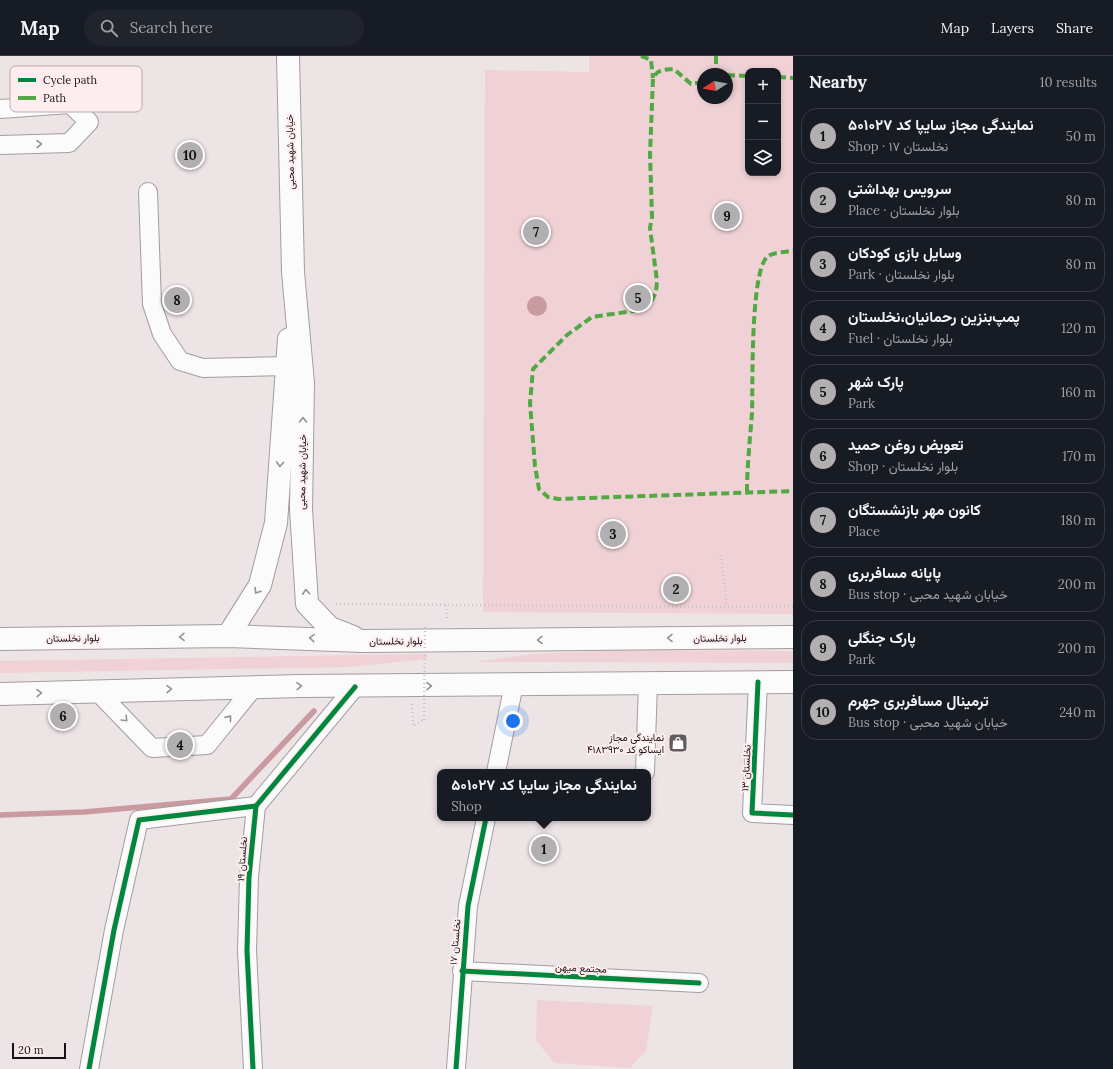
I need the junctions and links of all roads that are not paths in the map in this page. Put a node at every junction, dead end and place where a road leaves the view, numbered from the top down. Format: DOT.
graph roads {
  1 [pos="288,56"];
  2 [pos="10,108"];
  3 [pos="0,109"];
  4 [pos="78,112"];
  5 [pos="0,145"];
  6 [pos="148,192"];
  7 [pos="293,272"];
  8 [pos="287,366"];
  9 [pos="228,636"];
  10 [pos="793,637"];
  11 [pos="0,639"];
  12 [pos="364,641"];
  13 [pos="758,682"];
  14 [pos="793,682"];
  15 [pos="648,683"];
  16 [pos="514,684"];
  17 [pos="254,687"];
  18 [pos="356,687"];
  19 [pos="98,691"];
  20 [pos="0,694"];
  21 [pos="497,769"];
  22 [pos="645,769"];
  23 [pos="256,806"];
  24 [pos="793,816"];
  25 [pos="485,821"];
  26 [pos="462,971"];
  27 [pos="699,983"];
  28 [pos="89,1069"];
  29 [pos="253,1069"];
  30 [pos="456,1069"];
  1 -- 7 [label="main road, خیابان شهید محبی"];
  2 -- 3 [label="street, one-way"];
  5 -- 4 [label="street, one-way"];
  6 -- 8 [label="street"];
  7 -- 8 [label="main road, خیابان شهید محبی"];
  12 -- 7 [label="main road, خیابان شهید محبی, one-way"];
  8 -- 9 [label="main road, خیابان شهید محبی, one-way"];
  9 -- 11 [label="main road, بلوار نخلستان, one-way"];
  12 -- 9 [label="main road, بلوار نخلستان, one-way"];
  10 -- 12 [label="main road, بلوار نخلستان, one-way"];
  13 -- 14 [label="main road"];
  13 -- 15 [label="main road"];
  13 -- 24 [label="street, نخلستان ۱۳"];
  15 -- 16 [label="main road"];
  15 -- 22 [label="street"];
  18 -- 16 [label="main road, one-way"];
  16 -- 21 [label="street"];
  17 -- 18 [label="main road, one-way"];
  19 -- 17 [label="main road, one-way"];
  19 -- 17 [label="street, one-way"];
  18 -- 23 [label="street"];
  20 -- 19 [label="main road, one-way"];
  23 -- 28 [label="street"];
  23 -- 29 [label="street, نخلستان ۱۹"];
  25 -- 26 [label="street, نخلستان ۱۷"];
  26 -- 27 [label="street, مجتمع میهن"];
  26 -- 30 [label="street, نخلستان ۱۷"];
}
